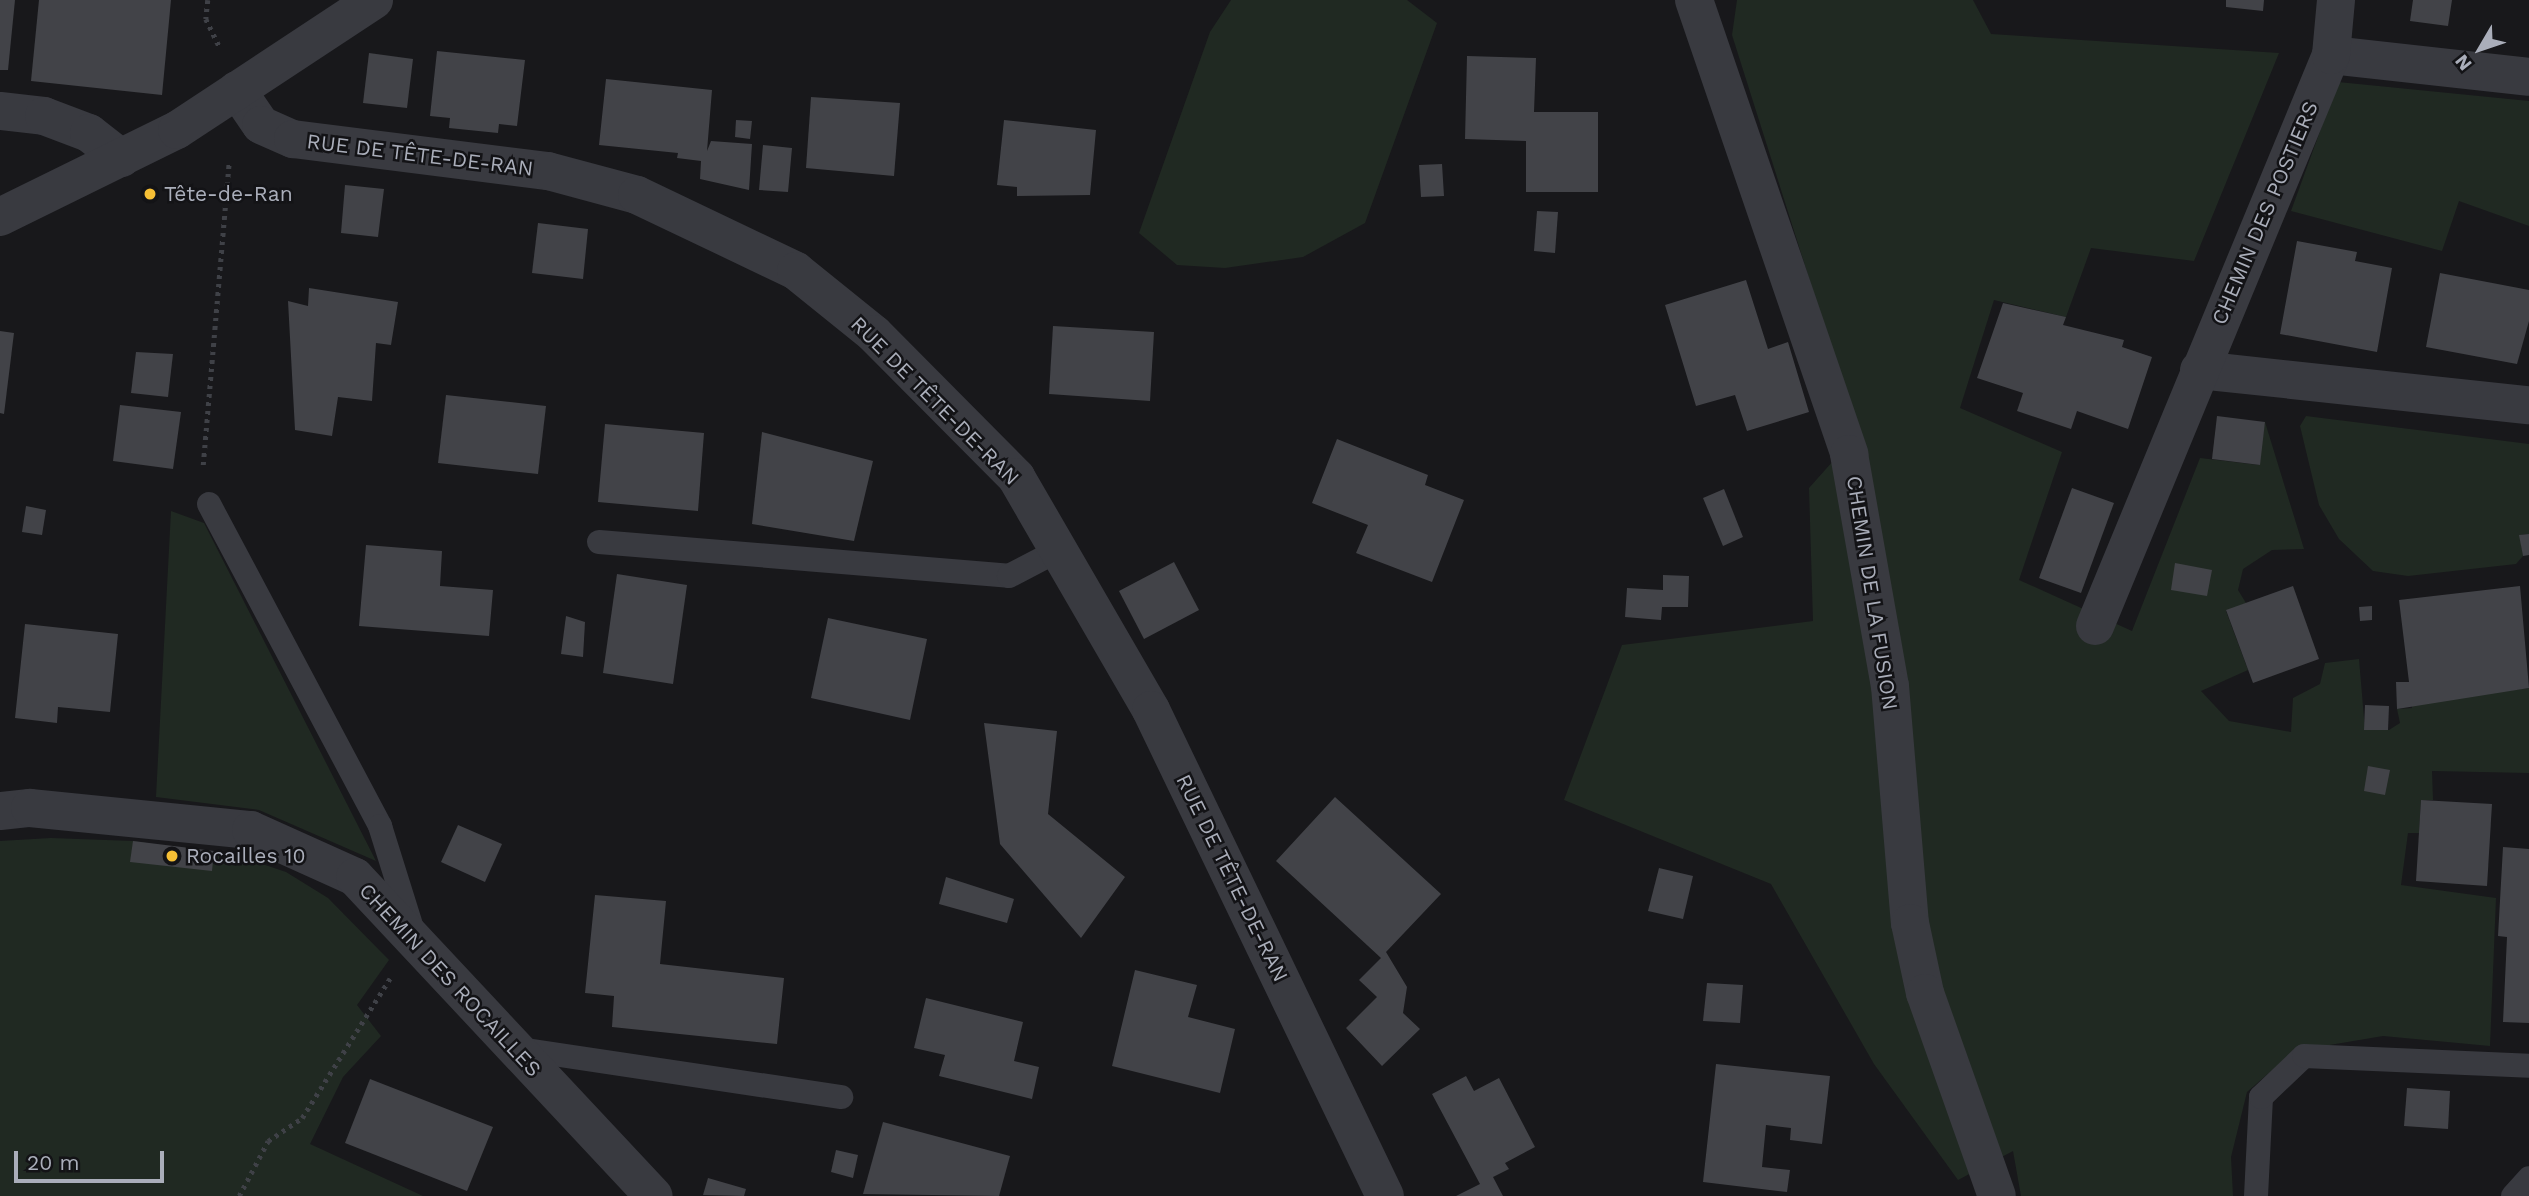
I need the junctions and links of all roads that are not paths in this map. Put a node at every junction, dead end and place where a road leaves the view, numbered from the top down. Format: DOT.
graph roads {
  1 [pos="374,0"];
  2 [pos="1694,0"];
  3 [pos="2336,0"];
  4 [pos="2331,55"];
  5 [pos="2529,77"];
  6 [pos="237,90"];
  7 [pos="0,111"];
  8 [pos="121,158"];
  9 [pos="0,217"];
  10 [pos="2199,370"];
  11 [pos="2529,405"];
  12 [pos="209,504"];
  13 [pos="599,542"];
  14 [pos="1059,550"];
  15 [pos="2095,626"];
  16 [pos="0,811"];
  17 [pos="416,938"];
  18 [pos="512,1048"];
  19 [pos="2529,1066"];
  20 [pos="842,1097"];
  21 [pos="2529,1178"];
  22 [pos="654,1196"];
  23 [pos="1385,1196"];
  24 [pos="1997,1196"];
  25 [pos="2256,1196"];
  26 [pos="2513,1196"];
  1 -- 6 [label="street"];
  2 -- 24 [label="street, CHEMIN DE LA FUSION"];
  3 -- 4 [label="street, CHEMIN DES POSTIERS"];
  4 -- 5 [label="street"];
  4 -- 10 [label="street, CHEMIN DES POSTIERS"];
  6 -- 8 [label="street"];
  6 -- 14 [label="street, RUE DE TÊTE-DE-RAN"];
  7 -- 8 [label="street"];
  8 -- 9 [label="street"];
  10 -- 11 [label="street"];
  10 -- 15 [label="street, CHEMIN DES POSTIERS"];
  12 -- 17 [label="lane"];
  13 -- 14 [label="lane"];
  14 -- 23 [label="street, RUE DE TÊTE-DE-RAN"];
  16 -- 17 [label="street, CHEMIN DES ROCAILLES"];
  17 -- 18 [label="street, CHEMIN DES ROCAILLES"];
  18 -- 20 [label="lane"];
  18 -- 22 [label="street, CHEMIN DES ROCAILLES"];
  19 -- 25 [label="lane"];
  21 -- 26 [label="lane"];
}
